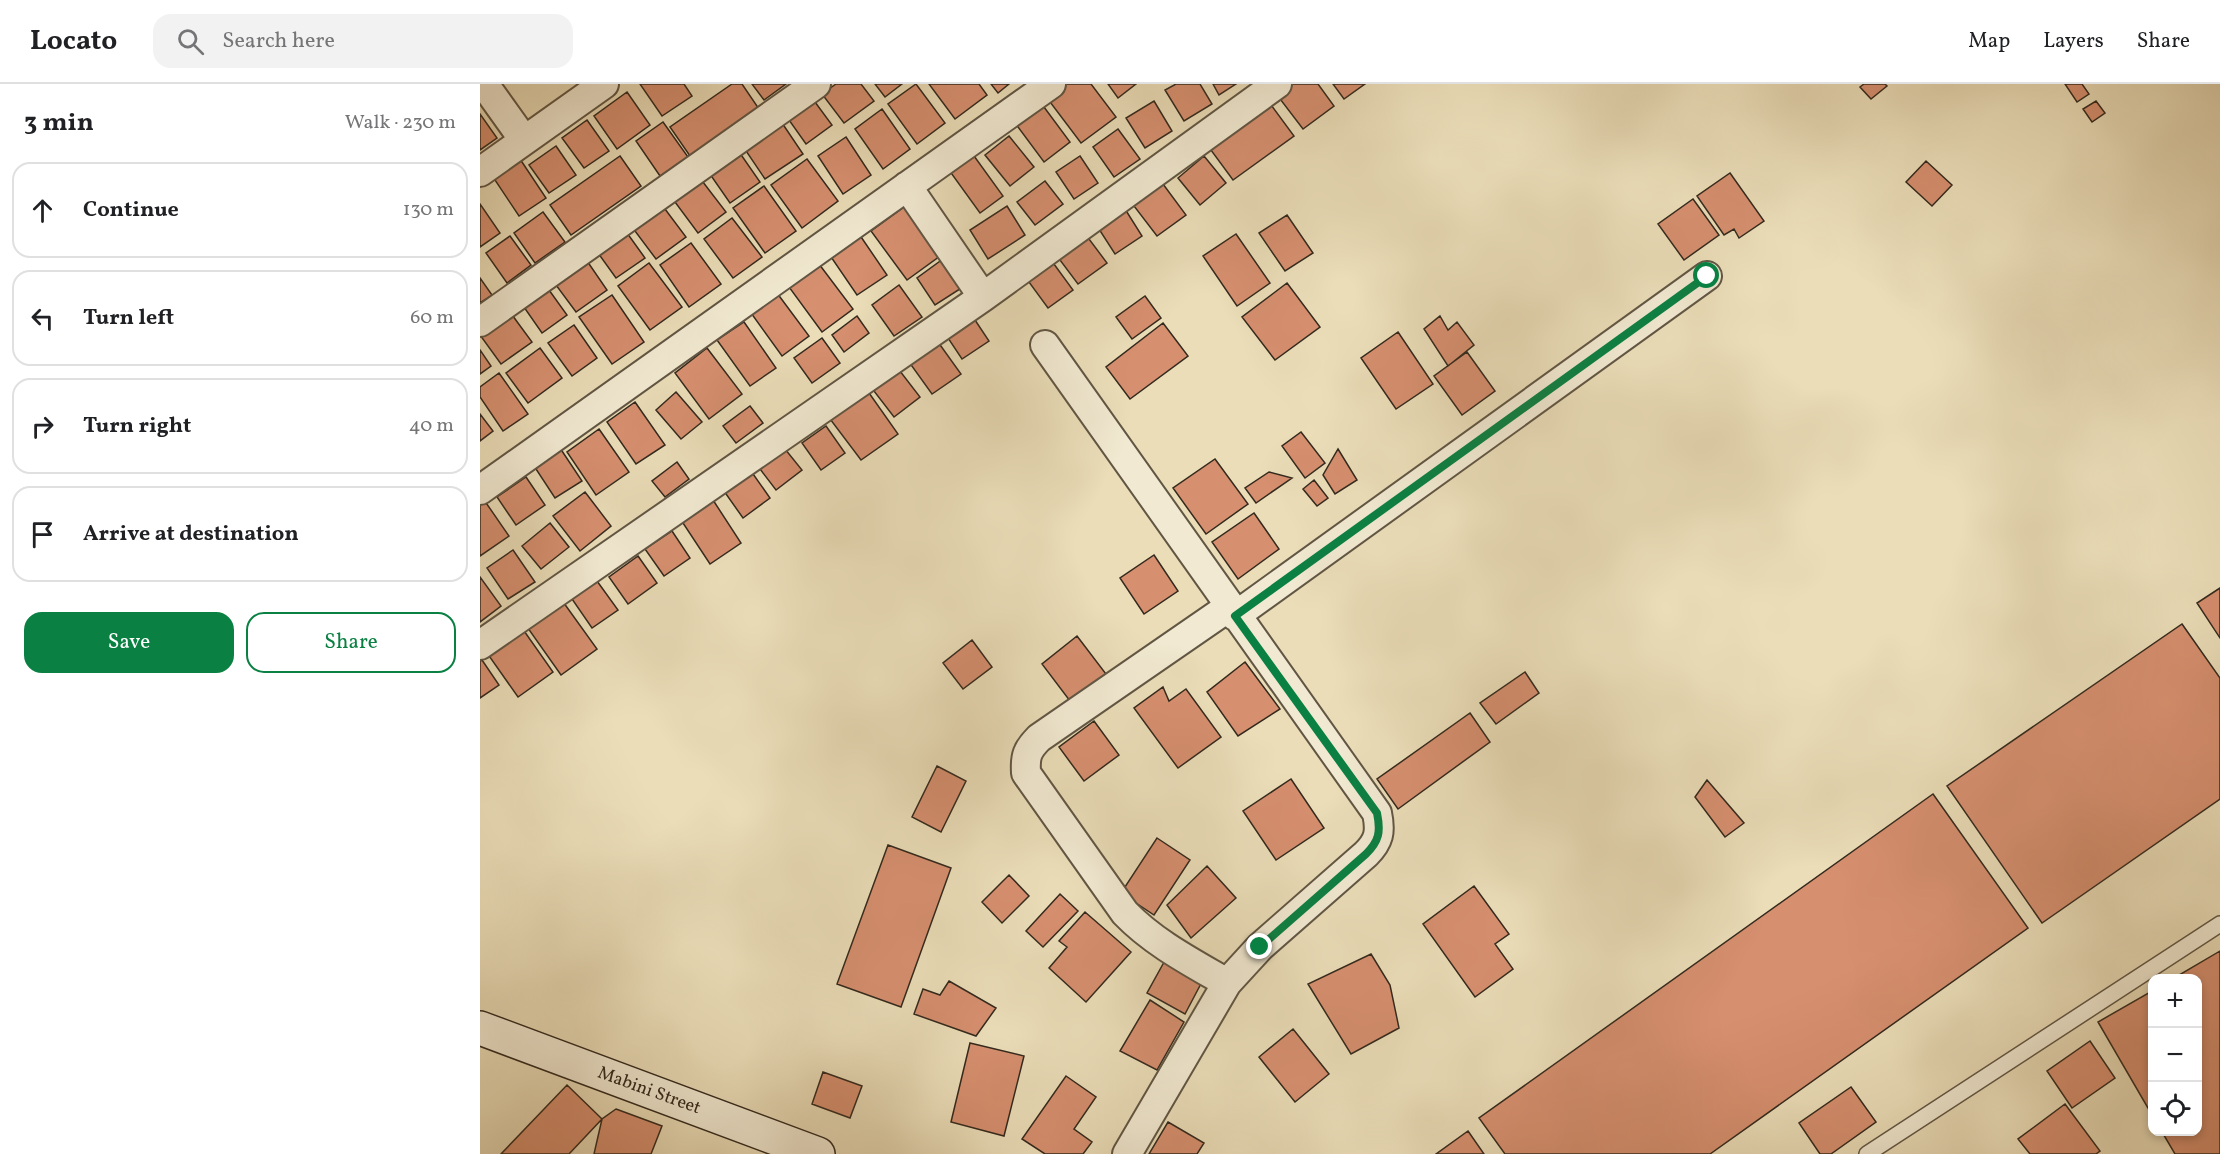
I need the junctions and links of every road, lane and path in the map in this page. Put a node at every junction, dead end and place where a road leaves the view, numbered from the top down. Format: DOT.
graph roads {
  1 [pos="484,84"];
  2 [pos="604,84"];
  3 [pos="816,84"];
  4 [pos="1051,84"];
  5 [pos="1277,84"];
  6 [pos="524,140"];
  7 [pos="480,172"];
  8 [pos="907,186"];
  9 [pos="1707,276"];
  10 [pos="983,297"];
  11 [pos="480,322"];
  12 [pos="1045,345"];
  13 [pos="480,490"];
  14 [pos="1232,611"];
  15 [pos="480,645"];
  16 [pos="2220,924"];
  17 [pos="1227,983"];
  18 [pos="480,1028"];
  19 [pos="818,1154"];
  20 [pos="1127,1154"];
  21 [pos="1867,1154"];
  1 -- 6 [label="street"];
  2 -- 6 [label="street"];
  3 -- 11 [label="street"];
  4 -- 8 [label="street"];
  5 -- 10 [label="street"];
  6 -- 7 [label="street"];
  8 -- 10 [label="street"];
  8 -- 13 [label="street"];
  9 -- 14 [label="street"];
  10 -- 15 [label="street"];
  12 -- 14 [label="street"];
  14 -- 17 [label="street"];
  14 -- 17 [label="street"];
  16 -- 21 [label="lane"];
  17 -- 20 [label="street"];
  18 -- 19 [label="main road, Mabini Street"];
}
